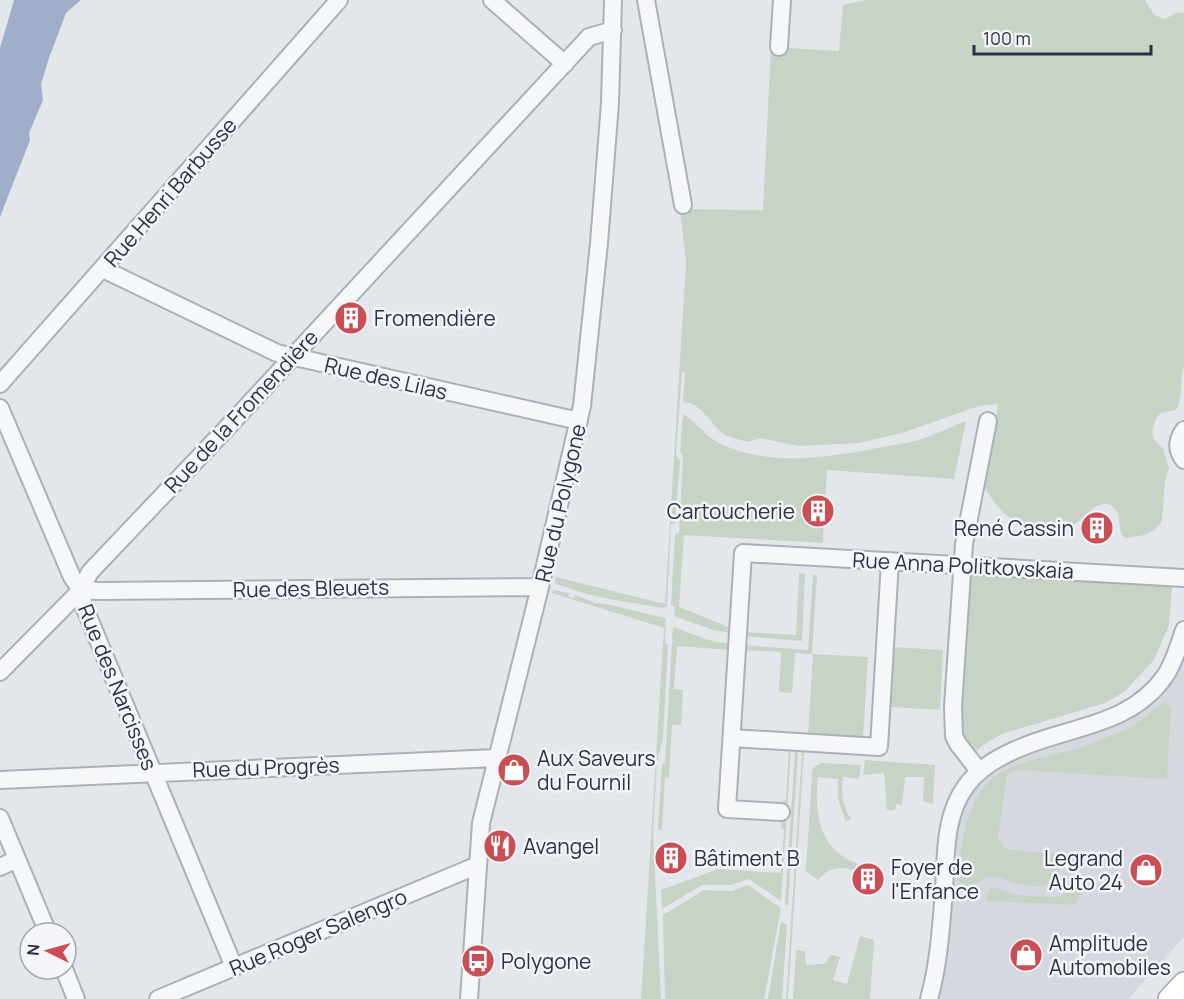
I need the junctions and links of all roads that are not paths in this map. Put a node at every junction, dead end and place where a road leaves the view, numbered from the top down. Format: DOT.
graph roads {
  1 [pos="339,0"];
  2 [pos="492,0"];
  3 [pos="612,0"];
  4 [pos="646,0"];
  5 [pos="782,0"];
  6 [pos="612,30"];
  7 [pos="779,47"];
  8 [pos="565,64"];
  9 [pos="683,205"];
  10 [pos="103,268"];
  11 [pos="291,357"];
  12 [pos="0,384"];
  13 [pos="0,408"];
  14 [pos="579,421"];
  15 [pos="988,422"];
  16 [pos="1184,430"];
  17 [pos="1184,460"];
  18 [pos="890,561"];
  19 [pos="963,566"];
  20 [pos="1184,578"];
  21 [pos="540,587"];
  22 [pos="81,590"];
  23 [pos="1184,630"];
  24 [pos="0,672"];
  25 [pos="732,738"];
  26 [pos="496,758"];
  27 [pos="979,771"];
  28 [pos="152,772"];
  29 [pos="0,780"];
  30 [pos="781,812"];
  31 [pos="0,818"];
  32 [pos="17,859"];
  33 [pos="478,865"];
  34 [pos="0,867"];
  35 [pos="43,921"];
  36 [pos="234,967"];
  37 [pos="69,981"];
  38 [pos="1184,983"];
  39 [pos="76,999"];
  40 [pos="159,999"];
  41 [pos="469,999"];
  42 [pos="929,999"];
  43 [pos="1169,999"];
  1 -- 10 [label="street, Rue Henri Barbusse"];
  2 -- 8 [label="street"];
  3 -- 6 [label="street, Rue du Polygone"];
  4 -- 9 [label="street"];
  5 -- 7 [label="street"];
  6 -- 8 [label="street, Rue de la Fromendière"];
  6 -- 14 [label="street, Rue du Polygone"];
  8 -- 11 [label="street, Rue de la Fromendière"];
  10 -- 11 [label="street, Rue des Lilas"];
  10 -- 12 [label="street, Rue Henri Barbusse"];
  11 -- 14 [label="street, Rue des Lilas"];
  11 -- 22 [label="street, Rue de la Fromendière"];
  13 -- 22 [label="street, Rue des Narcisses"];
  14 -- 21 [label="street, Rue du Polygone"];
  15 -- 19 [label="street"];
  16 -- 17 [label="street"];
  18 -- 19 [label="street, Rue Anna Politkovskaia"];
  18 -- 25 [label="street, Rue Anna Politkovskaia"];
  18 -- 25 [label="street"];
  19 -- 20 [label="street, Rue Anna Politkovskaia"];
  19 -- 27 [label="street"];
  21 -- 22 [label="street, Rue des Bleuets"];
  21 -- 26 [label="street, Rue du Polygone"];
  22 -- 24 [label="street, Rue de la Fromendière"];
  22 -- 28 [label="street, Rue des Narcisses"];
  23 -- 27 [label="street"];
  25 -- 30 [label="street"];
  26 -- 28 [label="street, Rue du Progrès"];
  26 -- 33 [label="street, Rue du Polygone"];
  27 -- 42 [label="street"];
  28 -- 29 [label="street, Rue du Progrès"];
  28 -- 36 [label="street, Rue des Narcisses"];
  31 -- 32 [label="street"];
  32 -- 34 [label="street"];
  32 -- 35 [label="street"];
  33 -- 36 [label="street, Rue Roger Salengro"];
  33 -- 41 [label="street, Rue du Polygone"];
  36 -- 40 [label="street, Rue Roger Salengro"];
  37 -- 39 [label="street"];
  38 -- 43 [label="main road"];
}
